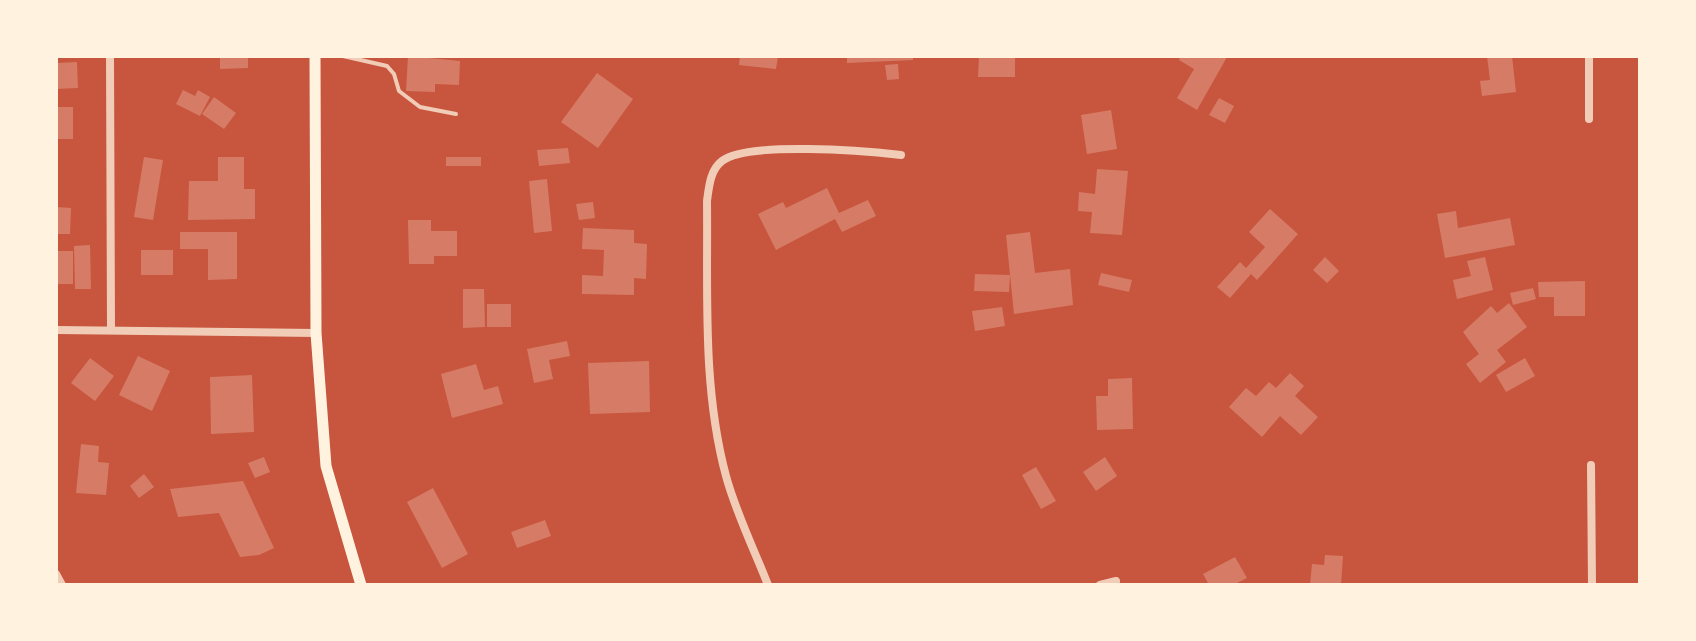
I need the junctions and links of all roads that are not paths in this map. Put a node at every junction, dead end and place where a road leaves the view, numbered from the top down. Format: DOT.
graph roads {
  1 [pos="110,56"];
  2 [pos="315,56"];
  3 [pos="343,56"];
  4 [pos="1589,56"];
  5 [pos="456,114"];
  6 [pos="1589,119"];
  7 [pos="901,155"];
  8 [pos="111,328"];
  9 [pos="56,330"];
  10 [pos="316,333"];
  11 [pos="1591,465"];
  12 [pos="56,574"];
  13 [pos="1116,581"];
  14 [pos="62,585"];
  15 [pos="361,585"];
  16 [pos="768,585"];
  17 [pos="1100,585"];
  18 [pos="1592,585"];
  1 -- 8 [label="street"];
  2 -- 10 [label="main road"];
  3 -- 5 [label="lane"];
  4 -- 6 [label="street"];
  7 -- 16 [label="street"];
  8 -- 9 [label="street"];
  8 -- 10 [label="street"];
  10 -- 15 [label="main road"];
  11 -- 18 [label="street"];
  12 -- 14 [label="street"];
  13 -- 17 [label="street"];
}
